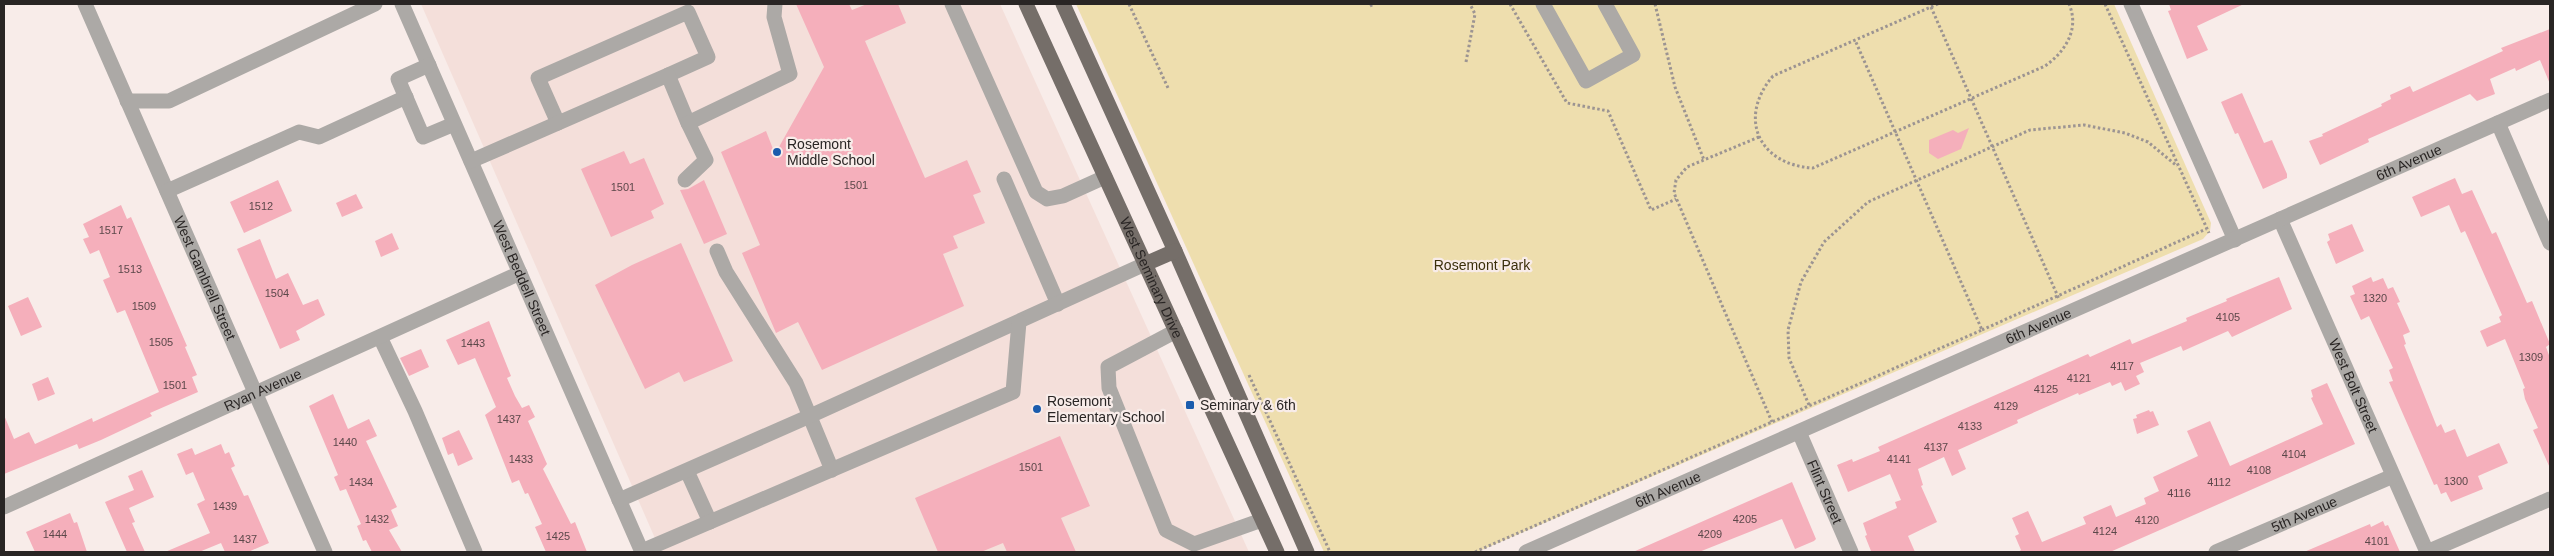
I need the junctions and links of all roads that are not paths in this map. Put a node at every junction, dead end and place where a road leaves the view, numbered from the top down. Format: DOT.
graph roads {
  1 [pos="85,4"];
  2 [pos="376,4"];
  3 [pos="402,4"];
  4 [pos="774,4"];
  5 [pos="952,4"];
  6 [pos="1026,4"];
  7 [pos="1063,4"];
  8 [pos="1543,4"];
  9 [pos="1605,4"];
  10 [pos="2131,4"];
  11 [pos="429,65"];
  12 [pos="668,75"];
  13 [pos="406,98"];
  14 [pos="127,100"];
  15 [pos="2550,100"];
  16 [pos="688,122"];
  17 [pos="558,123"];
  18 [pos="2498,123"];
  19 [pos="454,124"];
  20 [pos="471,161"];
  21 [pos="1105,177"];
  22 [pos="1004,179"];
  23 [pos="685,180"];
  24 [pos="167,191"];
  25 [pos="2280,219"];
  26 [pos="2235,240"];
  27 [pos="2550,243"];
  28 [pos="717,251"];
  29 [pos="1176,251"];
  30 [pos="1145,264"];
  31 [pos="520,273"];
  32 [pos="1058,304"];
  33 [pos="1019,322"];
  34 [pos="1176,331"];
  35 [pos="380,337"];
  36 [pos="255,393"];
  37 [pos="810,416"];
  38 [pos="1799,432"];
  39 [pos="832,470"];
  40 [pos="687,471"];
  41 [pos="2393,476"];
  42 [pos="2550,499"];
  43 [pos="619,500"];
  44 [pos="4,507"];
  45 [pos="1262,520"];
  46 [pos="710,522"];
  47 [pos="325,552"];
  48 [pos="475,552"];
  49 [pos="642,552"];
  50 [pos="1276,552"];
  51 [pos="1308,552"];
  52 [pos="1526,552"];
  53 [pos="1851,552"];
  54 [pos="2216,552"];
  55 [pos="2427,552"];
  1 -- 14 [label="street, West Gambrell Street"];
  2 -- 14 [label="street"];
  3 -- 11 [label="street, West Beddell Street"];
  4 -- 16 [label="street"];
  5 -- 21 [label="street"];
  6 -- 21 [label="main road, West Seminary Drive"];
  7 -- 29 [label="main road"];
  8 -- 9 [label="street"];
  10 -- 26 [label="street"];
  11 -- 13 [label="street"];
  11 -- 19 [label="street, West Beddell Street"];
  12 -- 16 [label="street"];
  12 -- 17 [label="street"];
  12 -- 17 [label="street"];
  13 -- 19 [label="street"];
  13 -- 24 [label="street"];
  14 -- 24 [label="street, West Gambrell Street"];
  15 -- 18 [label="street, 6th Avenue"];
  16 -- 23 [label="street"];
  17 -- 20 [label="street"];
  18 -- 25 [label="street, 6th Avenue"];
  18 -- 27 [label="street"];
  19 -- 20 [label="street, West Beddell Street"];
  20 -- 31 [label="street, West Beddell Street"];
  21 -- 30 [label="main road, West Seminary Drive"];
  22 -- 32 [label="street"];
  24 -- 36 [label="street, West Gambrell Street"];
  25 -- 26 [label="street, 6th Avenue"];
  25 -- 41 [label="street, West Bolt Street"];
  26 -- 38 [label="street, 6th Avenue"];
  28 -- 37 [label="street"];
  29 -- 30 [label="main road"];
  29 -- 51 [label="main road"];
  30 -- 32 [label="street"];
  30 -- 34 [label="main road, West Seminary Drive"];
  31 -- 35 [label="street, Ryan Avenue"];
  31 -- 43 [label="street, West Beddell Street"];
  32 -- 33 [label="street"];
  33 -- 37 [label="street"];
  33 -- 39 [label="street"];
  34 -- 45 [label="main road, West Seminary Drive"];
  34 -- 45 [label="street"];
  35 -- 36 [label="street, Ryan Avenue"];
  35 -- 48 [label="street"];
  36 -- 44 [label="street, Ryan Avenue"];
  36 -- 47 [label="street, West Gambrell Street"];
  37 -- 39 [label="street"];
  37 -- 40 [label="street"];
  38 -- 52 [label="street, 6th Avenue"];
  38 -- 53 [label="street, Flint Street"];
  39 -- 46 [label="street"];
  40 -- 43 [label="street"];
  40 -- 46 [label="street"];
  41 -- 54 [label="street, 5th Avenue"];
  41 -- 55 [label="street, West Bolt Street"];
  42 -- 55 [label="street"];
  43 -- 49 [label="street, West Beddell Street"];
  45 -- 50 [label="main road, West Seminary Drive"];
  46 -- 49 [label="street"];
}
